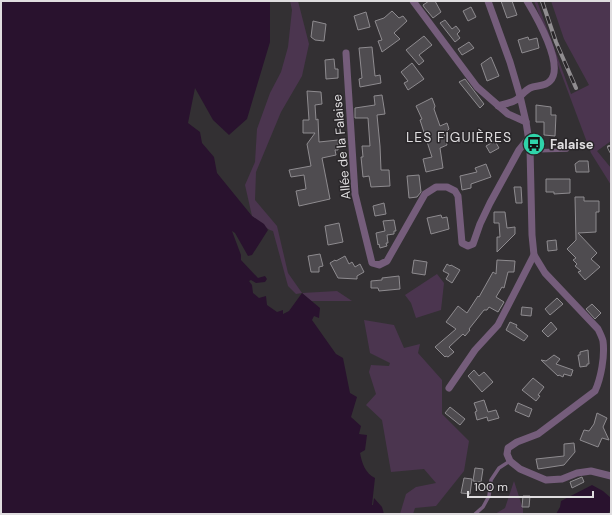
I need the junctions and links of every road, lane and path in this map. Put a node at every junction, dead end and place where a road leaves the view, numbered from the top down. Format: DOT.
graph roads {
  1 [pos="413,1"];
  2 [pos="488,1"];
  3 [pos="528,1"];
  4 [pos="346,53"];
  5 [pos="520,96"];
  6 [pos="498,106"];
  7 [pos="526,122"];
  8 [pos="528,140"];
  9 [pos="567,150"];
  10 [pos="530,151"];
  11 [pos="534,255"];
  12 [pos="449,388"];
  13 [pos="510,461"];
  14 [pos="611,476"];
  15 [pos="475,514"];
  1 -- 6 [label="street"];
  2 -- 5 [label="street"];
  3 -- 5 [label="street"];
  4 -- 8 [label="street, Allée de la Falaise"];
  5 -- 6 [label="street"];
  5 -- 7 [label="street"];
  6 -- 7 [label="street"];
  7 -- 8 [label="street"];
  8 -- 10 [label="street"];
  9 -- 10 [label="lane"];
  10 -- 11 [label="street"];
  11 -- 12 [label="street"];
  11 -- 13 [label="street"];
  13 -- 14 [label="street"];
  13 -- 15 [label="lane"];
}
